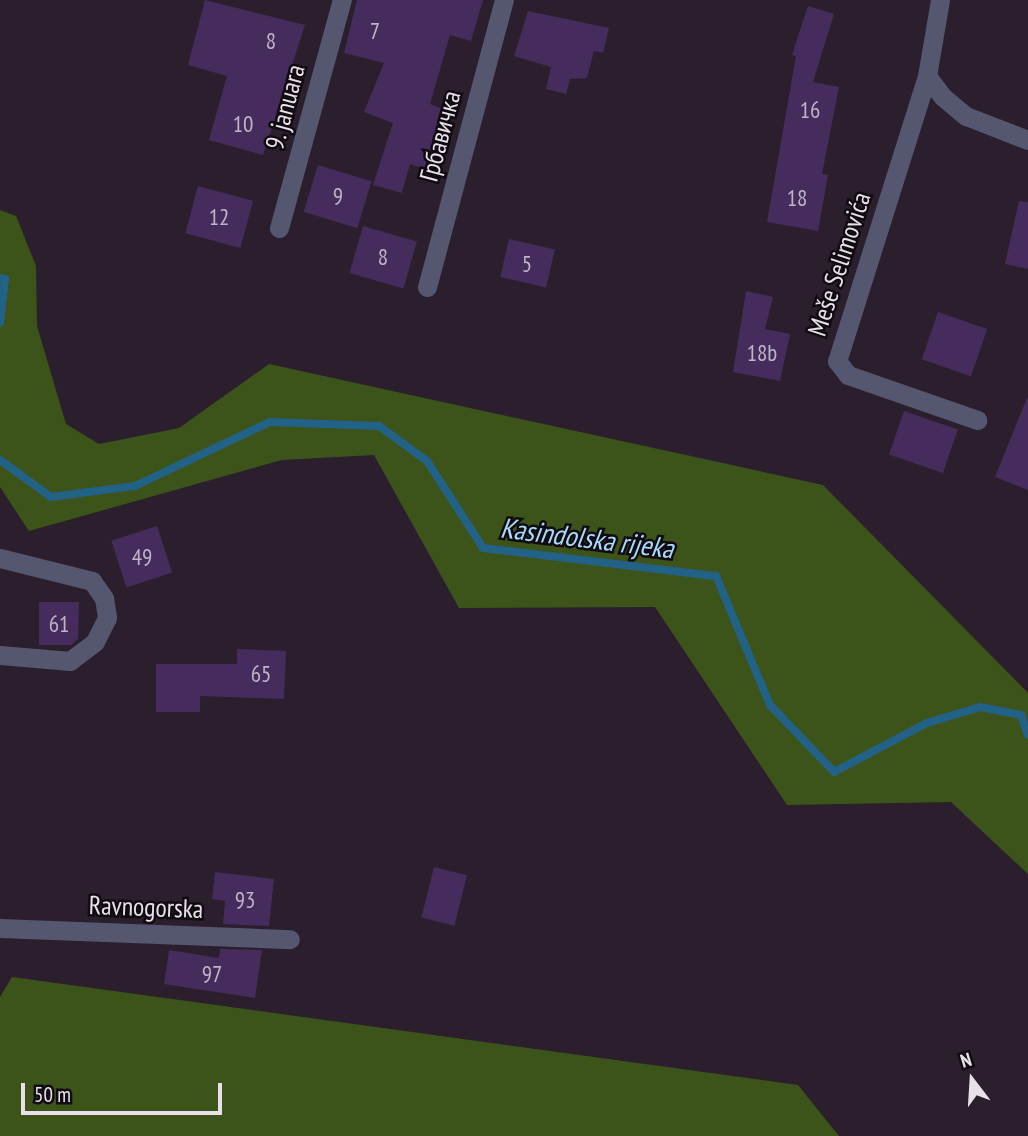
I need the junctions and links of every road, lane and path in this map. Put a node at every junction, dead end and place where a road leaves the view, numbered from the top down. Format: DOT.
graph roads {
  1 [pos="342,0"];
  2 [pos="504,0"];
  3 [pos="940,0"];
  4 [pos="927,76"];
  5 [pos="1028,140"];
  6 [pos="279,228"];
  7 [pos="427,287"];
  8 [pos="977,420"];
  9 [pos="0,558"];
  10 [pos="0,655"];
  11 [pos="0,928"];
  12 [pos="290,939"];
  1 -- 6 [label="street, 9. januara"];
  2 -- 7 [label="street, Грбавичка"];
  3 -- 4 [label="street, Meše Selimovića"];
  4 -- 5 [label="street"];
  4 -- 8 [label="street, Meše Selimovića"];
  9 -- 10 [label="street"];
  11 -- 12 [label="street, Ravnogorska"];
}
